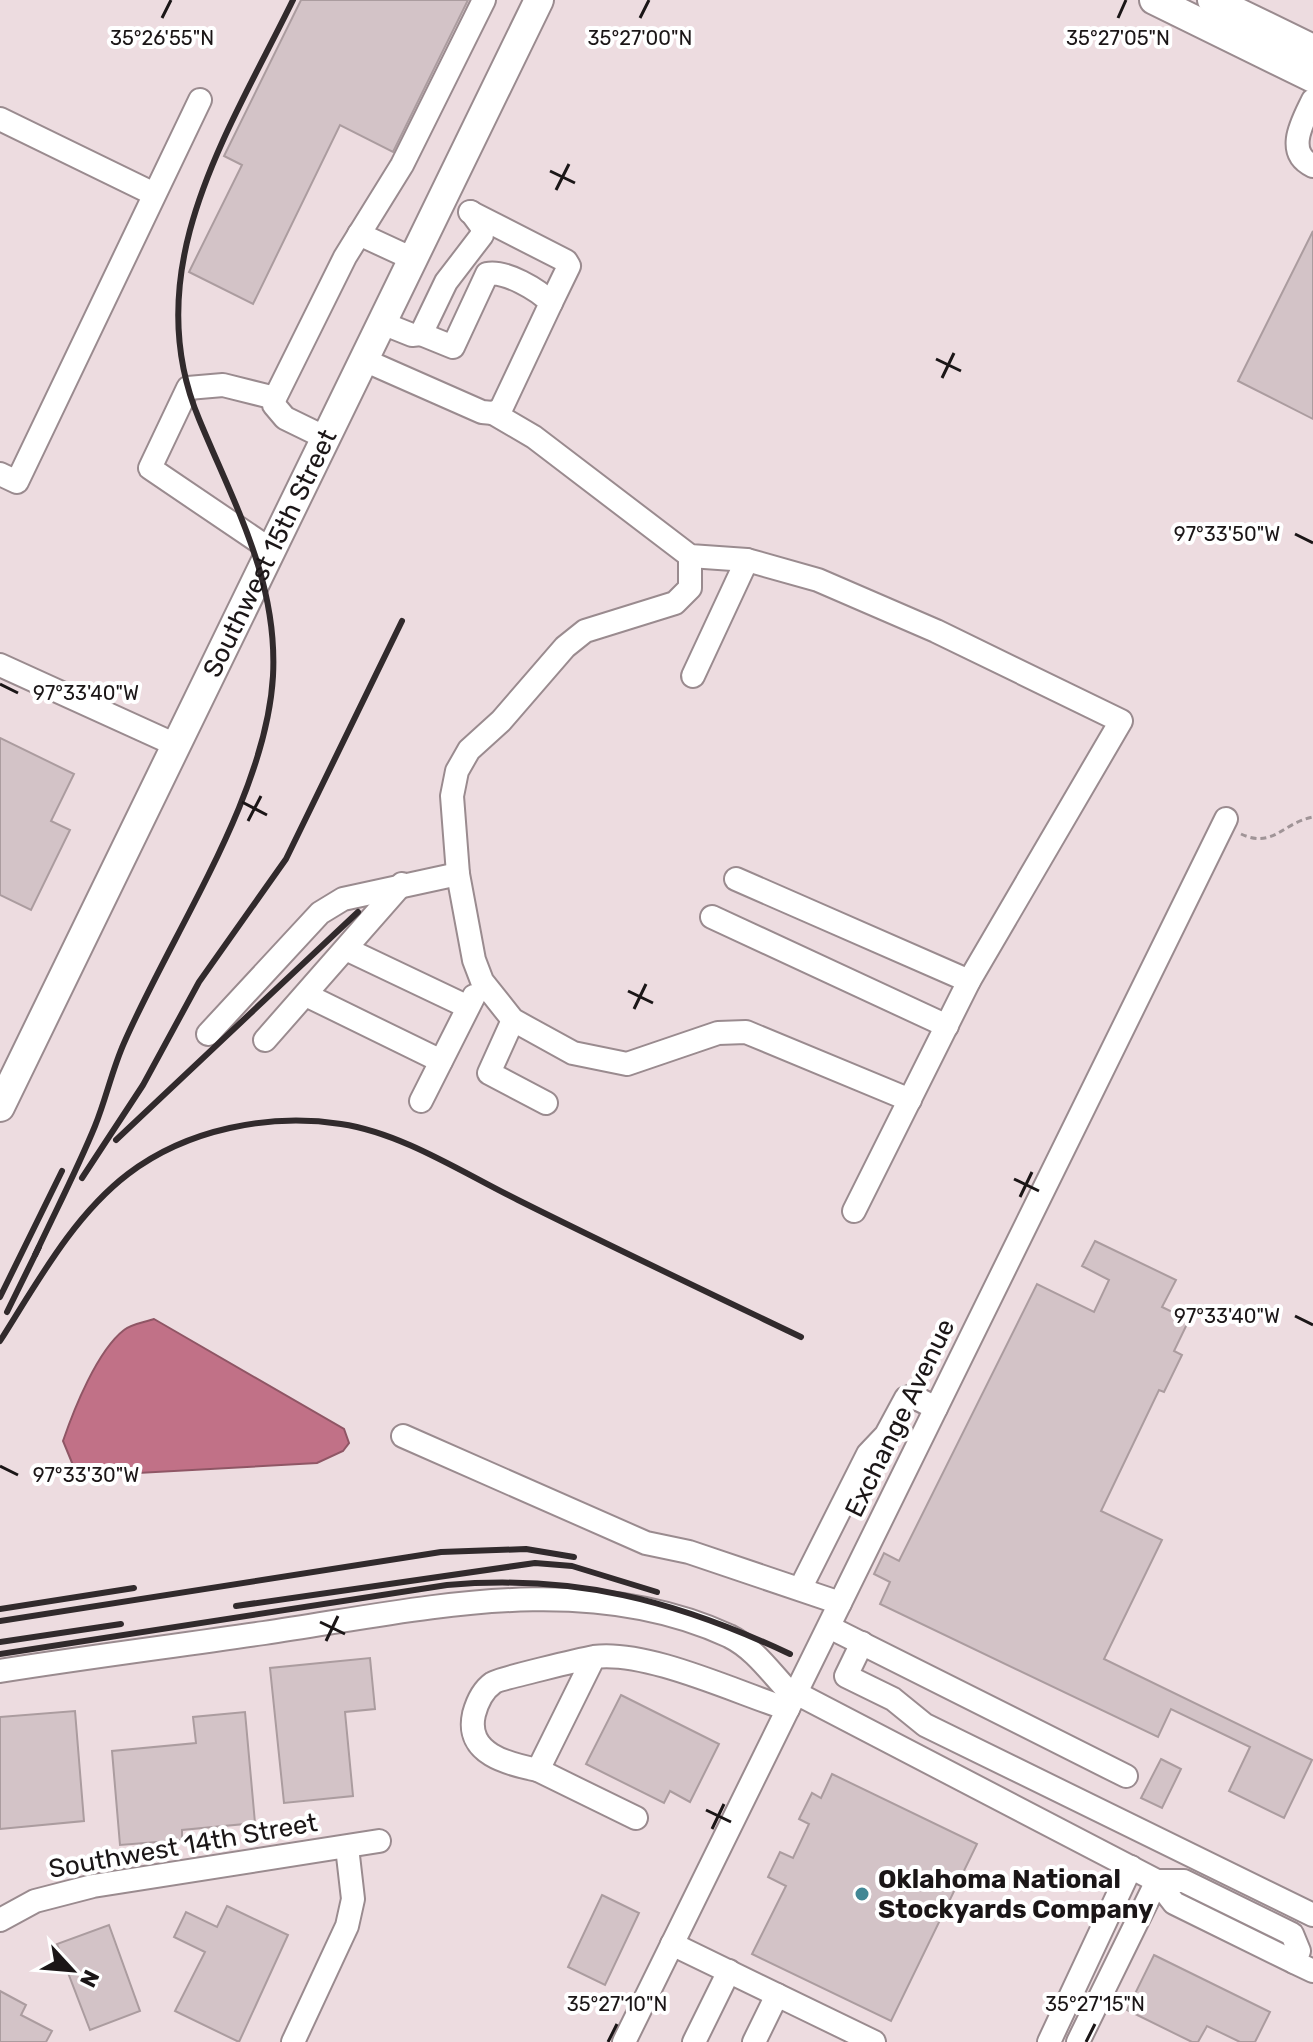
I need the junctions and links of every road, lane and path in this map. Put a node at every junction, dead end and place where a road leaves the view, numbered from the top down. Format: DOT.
graph roads {
  1 [pos="484,0"];
  2 [pos="539,0"];
  3 [pos="1154,0"];
  4 [pos="1219,9"];
  5 [pos="1313,49"];
  6 [pos="1313,78"];
  7 [pos="200,100"];
  8 [pos="1313,100"];
  9 [pos="0,119"];
  10 [pos="1313,166"];
  11 [pos="154,194"];
  12 [pos="443,197"];
  13 [pos="471,212"];
  14 [pos="359,234"];
  15 [pos="413,259"];
  16 [pos="551,303"];
  17 [pos="382,323"];
  18 [pos="421,334"];
  19 [pos="364,360"];
  20 [pos="275,398"];
  21 [pos="493,413"];
  22 [pos="326,438"];
  23 [pos="0,474"];
  24 [pos="271,550"];
  25 [pos="690,556"];
  26 [pos="747,560"];
  27 [pos="0,665"];
  28 [pos="693,676"];
  29 [pos="176,745"];
  30 [pos="1313,817"];
  31 [pos="1224,822"];
  32 [pos="458,874"];
  33 [pos="736,879"];
  34 [pos="402,884"];
  35 [pos="712,917"];
  36 [pos="346,949"];
  37 [pos="482,981"];
  38 [pos="969,981"];
  39 [pos="306,995"];
  40 [pos="468,1007"];
  41 [pos="513,1020"];
  42 [pos="947,1026"];
  43 [pos="208,1034"];
  44 [pos="265,1040"];
  45 [pos="441,1061"];
  46 [pos="910,1100"];
  47 [pos="421,1101"];
  48 [pos="546,1103"];
  49 [pos="0,1107"];
  50 [pos="854,1211"];
  51 [pos="936,1408"];
  52 [pos="403,1436"];
  53 [pos="800,1589"];
  54 [pos="840,1603"];
  55 [pos="829,1627"];
  56 [pos="862,1643"];
  57 [pos="594,1657"];
  58 [pos="0,1671"];
  59 [pos="793,1700"];
  60 [pos="538,1770"];
  61 [pos="1126,1776"];
  62 [pos="636,1818"];
  63 [pos="379,1841"];
  64 [pos="347,1847"];
  65 [pos="1131,1867"];
  66 [pos="1157,1881"];
  67 [pos="1313,1915"];
  68 [pos="0,1920"];
  69 [pos="672,1944"];
  70 [pos="1303,1967"];
  71 [pos="729,1971"];
  72 [pos="777,1995"];
  73 [pos="293,2042"];
  74 [pos="624,2042"];
  75 [pos="694,2042"];
  76 [pos="754,2042"];
  77 [pos="874,2042"];
  78 [pos="1049,2042"];
  79 [pos="1078,2042"];
  1 -- 14 [label="street"];
  2 -- 12 [label="main road, Southwest 15th Street"];
  3 -- 4 [label="main road"];
  4 -- 5 [label="main road"];
  4 -- 6 [label="main road"];
  7 -- 11 [label="street"];
  8 -- 10 [label="street"];
  9 -- 11 [label="street"];
  11 -- 23 [label="street"];
  12 -- 13 [label="street"];
  12 -- 15 [label="main road, Southwest 15th Street"];
  13 -- 16 [label="street"];
  13 -- 18 [label="street"];
  14 -- 15 [label="street"];
  14 -- 20 [label="street"];
  15 -- 17 [label="main road, Southwest 15th Street"];
  16 -- 18 [label="street"];
  16 -- 21 [label="street"];
  17 -- 18 [label="street"];
  17 -- 19 [label="main road, Southwest 15th Street"];
  19 -- 21 [label="street"];
  19 -- 22 [label="main road, Southwest 15th Street"];
  20 -- 22 [label="street"];
  20 -- 24 [label="street"];
  21 -- 25 [label="street"];
  22 -- 24 [label="main road, Southwest 15th Street"];
  24 -- 29 [label="main road, Southwest 15th Street"];
  25 -- 26 [label="street"];
  25 -- 32 [label="street"];
  26 -- 28 [label="street"];
  26 -- 38 [label="street"];
  27 -- 29 [label="street"];
  29 -- 49 [label="main road, Southwest 15th Street"];
  30 -- 31 [label="path"];
  31 -- 51 [label="street, Exchange Avenue"];
  32 -- 34 [label="street"];
  32 -- 37 [label="street"];
  33 -- 38 [label="street"];
  34 -- 36 [label="street"];
  34 -- 43 [label="street"];
  35 -- 42 [label="street"];
  36 -- 39 [label="street"];
  36 -- 40 [label="street"];
  37 -- 40 [label="street"];
  37 -- 41 [label="street"];
  38 -- 42 [label="street"];
  39 -- 44 [label="street"];
  39 -- 45 [label="street"];
  40 -- 45 [label="street"];
  41 -- 46 [label="street"];
  41 -- 48 [label="street"];
  42 -- 46 [label="street"];
  45 -- 47 [label="street"];
  46 -- 50 [label="street"];
  51 -- 53 [label="street"];
  51 -- 54 [label="street, Exchange Avenue"];
  52 -- 53 [label="street"];
  53 -- 54 [label="street"];
  54 -- 55 [label="street, Exchange Avenue"];
  55 -- 56 [label="street"];
  55 -- 59 [label="street, Exchange Avenue"];
  56 -- 61 [label="street"];
  56 -- 67 [label="street"];
  57 -- 59 [label="street"];
  57 -- 60 [label="street"];
  57 -- 60 [label="street"];
  58 -- 59 [label="street"];
  59 -- 65 [label="street"];
  59 -- 69 [label="street, Exchange Avenue"];
  60 -- 62 [label="street"];
  63 -- 64 [label="street, Southwest 14th Street"];
  64 -- 68 [label="street, Southwest 14th Street"];
  64 -- 73 [label="street"];
  65 -- 66 [label="street"];
  65 -- 78 [label="street"];
  66 -- 70 [label="street"];
  66 -- 79 [label="street"];
  69 -- 71 [label="street"];
  69 -- 74 [label="street, Exchange Avenue"];
  71 -- 72 [label="street"];
  71 -- 75 [label="street"];
  72 -- 76 [label="street"];
  72 -- 77 [label="street"];
}
